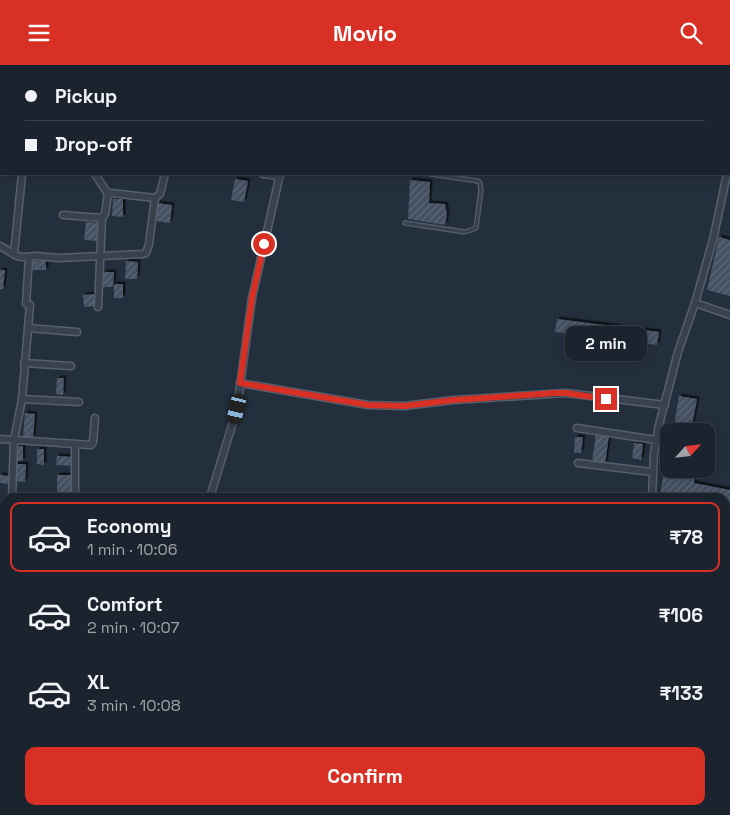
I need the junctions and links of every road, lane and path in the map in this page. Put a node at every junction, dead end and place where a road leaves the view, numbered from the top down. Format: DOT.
graph roads {
  1 [pos="22,175"];
  2 [pos="96,175"];
  3 [pos="165,175"];
  4 [pos="280,175"];
  5 [pos="437,175"];
  6 [pos="727,175"];
  7 [pos="108,194"];
  8 [pos="155,198"];
  9 [pos="63,215"];
  10 [pos="102,218"];
  11 [pos="405,223"];
  12 [pos="0,246"];
  13 [pos="14,254"];
  14 [pos="29,257"];
  15 [pos="100,257"];
  16 [pos="695,303"];
  17 [pos="98,307"];
  18 [pos="730,315"];
  19 [pos="28,327"];
  20 [pos="76,332"];
  21 [pos="24,363"];
  22 [pos="72,366"];
  23 [pos="240,383"];
  24 [pos="22,399"];
  25 [pos="79,402"];
  26 [pos="665,405"];
  27 [pos="95,418"];
  28 [pos="577,427"];
  29 [pos="0,439"];
  30 [pos="14,440"];
  31 [pos="656,440"];
  32 [pos="75,444"];
  33 [pos="578,463"];
  34 [pos="652,472"];
  35 [pos="12,493"];
  36 [pos="75,493"];
  37 [pos="211,493"];
  38 [pos="652,493"];
  1 -- 13 [label="street"];
  2 -- 7 [label="street"];
  3 -- 8 [label="street"];
  4 -- 23 [label="street"];
  5 -- 11 [label="lane"];
  6 -- 16 [label="street"];
  7 -- 8 [label="street"];
  7 -- 10 [label="street"];
  8 -- 15 [label="street"];
  9 -- 10 [label="street"];
  10 -- 15 [label="street"];
  12 -- 13 [label="street"];
  13 -- 14 [label="street"];
  14 -- 15 [label="street"];
  14 -- 19 [label="street"];
  15 -- 17 [label="street"];
  16 -- 18 [label="street"];
  16 -- 26 [label="street"];
  19 -- 20 [label="street"];
  19 -- 21 [label="street"];
  21 -- 22 [label="street"];
  21 -- 24 [label="street"];
  23 -- 26 [label="street"];
  23 -- 37 [label="street"];
  24 -- 25 [label="street"];
  24 -- 30 [label="street"];
  26 -- 31 [label="street"];
  27 -- 32 [label="street"];
  28 -- 31 [label="street"];
  29 -- 30 [label="street"];
  30 -- 32 [label="street"];
  30 -- 35 [label="street"];
  31 -- 34 [label="street"];
  32 -- 36 [label="street"];
  33 -- 34 [label="street"];
  34 -- 38 [label="street"];
}
